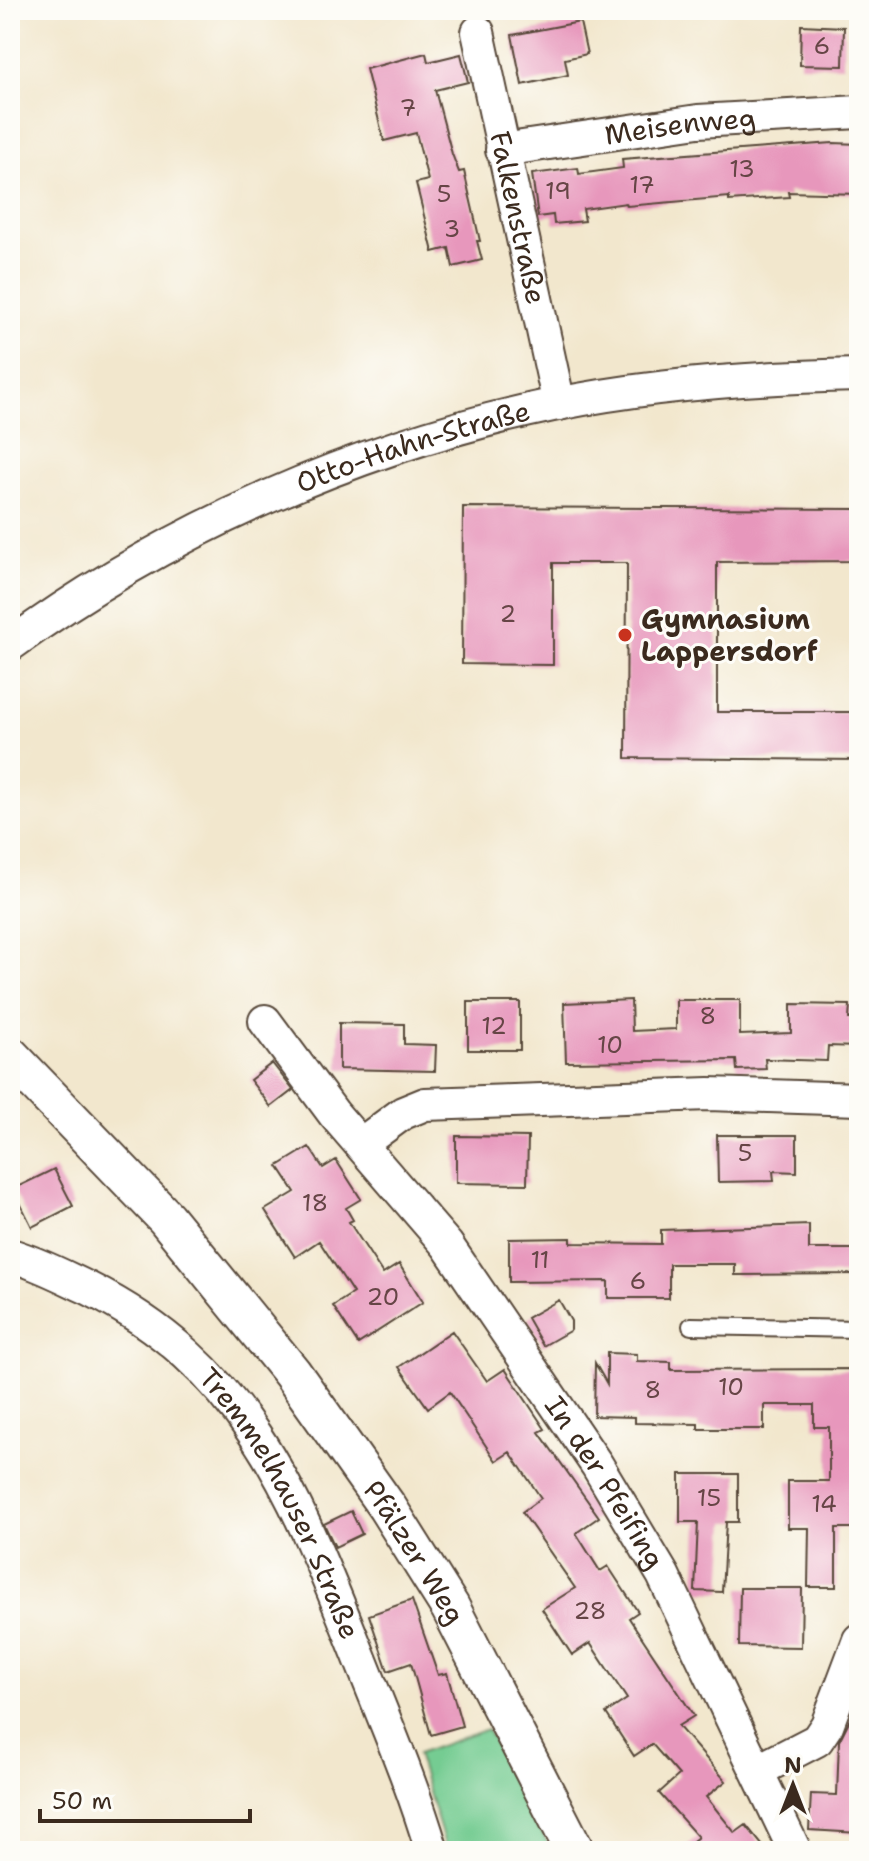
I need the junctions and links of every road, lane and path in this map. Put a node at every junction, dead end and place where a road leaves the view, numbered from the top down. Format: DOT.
graph roads {
  1 [pos="478,32"];
  2 [pos="859,112"];
  3 [pos="502,150"];
  4 [pos="859,375"];
  5 [pos="559,404"];
  6 [pos="10,645"];
  7 [pos="265,1021"];
  8 [pos="10,1056"];
  9 [pos="859,1099"];
  10 [pos="361,1144"];
  11 [pos="10,1255"];
  12 [pos="691,1326"];
  13 [pos="859,1329"];
  14 [pos="859,1640"];
  15 [pos="759,1770"];
  16 [pos="432,1851"];
  17 [pos="575,1851"];
  18 [pos="795,1851"];
  1 -- 3 [label="street, Falkenstraße"];
  2 -- 3 [label="street, Meisenweg"];
  3 -- 5 [label="street, Falkenstraße"];
  4 -- 5 [label="street, Otto-Hahn-Straße"];
  5 -- 6 [label="street, Otto-Hahn-Straße"];
  7 -- 10 [label="street, In der Pfeifing"];
  8 -- 17 [label="street, Pfälzer Weg"];
  9 -- 10 [label="street"];
  10 -- 15 [label="street, In der Pfeifing"];
  11 -- 16 [label="street, Tremmelhauser Straße"];
  12 -- 13 [label="lane"];
  14 -- 15 [label="street"];
  15 -- 18 [label="street, In der Pfeifing"];
}
